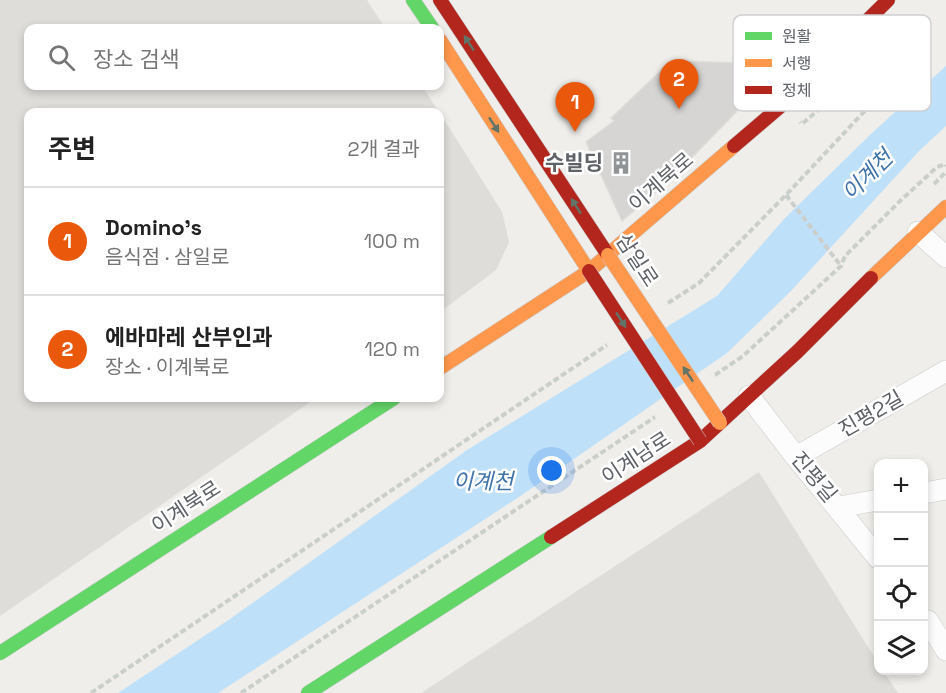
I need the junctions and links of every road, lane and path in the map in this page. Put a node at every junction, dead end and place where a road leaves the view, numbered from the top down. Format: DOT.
graph roads {
  1 [pos="413,0"];
  2 [pos="440,0"];
  3 [pos="888,0"];
  4 [pos="873,15"];
  5 [pos="429,24"];
  6 [pos="444,46"];
  7 [pos="775,111"];
  8 [pos="788,111"];
  9 [pos="816,111"];
  10 [pos="865,111"];
  11 [pos="946,166"];
  12 [pos="786,195"];
  13 [pos="946,207"];
  14 [pos="918,232"];
  15 [pos="609,255"];
  16 [pos="946,257"];
  17 [pos="841,266"];
  18 [pos="589,271"];
  19 [pos="659,309"];
  20 [pos="610,343"];
  21 [pos="444,365"];
  22 [pos="946,372"];
  23 [pos="706,382"];
  24 [pos="750,396"];
  25 [pos="388,402"];
  26 [pos="659,414"];
  27 [pos="720,423"];
  28 [pos="700,441"];
  29 [pos="796,457"];
  30 [pos="946,489"];
  31 [pos="928,492"];
  32 [pos="874,501"];
  33 [pos="839,507"];
  34 [pos="874,552"];
  35 [pos="932,618"];
  36 [pos="946,650"];
  37 [pos="0,652"];
  38 [pos="91,693"];
  39 [pos="241,693"];
  40 [pos="308,693"];
  1 -- 5 [label="street"];
  15 -- 2 [label="street, 삼일로, one-way"];
  3 -- 4 [label="street, 이계북로"];
  6 -- 18 [label="street, one-way"];
  7 -- 15 [label="street, 이계북로"];
  8 -- 9 [label="path"];
  10 -- 12 [label="path"];
  11 -- 17 [label="path"];
  12 -- 17 [label="path"];
  12 -- 19 [label="path"];
  13 -- 14 [label="street, 이계남로"];
  14 -- 16 [label="street"];
  14 -- 24 [label="street, 이계남로"];
  15 -- 18 [label="street, 이계북로"];
  27 -- 15 [label="street, 삼일로, one-way, bridge"];
  17 -- 23 [label="path"];
  18 -- 21 [label="street, 이계북로"];
  18 -- 28 [label="street, one-way, bridge"];
  20 -- 38 [label="path"];
  22 -- 29 [label="street, 진평2길"];
  24 -- 27 [label="street, 이계남로"];
  24 -- 29 [label="street, 진평길"];
  25 -- 37 [label="street, 이계북로"];
  26 -- 39 [label="path"];
  27 -- 28 [label="street, 이계남로"];
  28 -- 40 [label="street, 이계남로"];
  29 -- 33 [label="street, 진평길"];
  30 -- 31 [label="street"];
  32 -- 33 [label="street"];
  33 -- 34 [label="street, 진평길"];
  35 -- 36 [label="street"];
}
